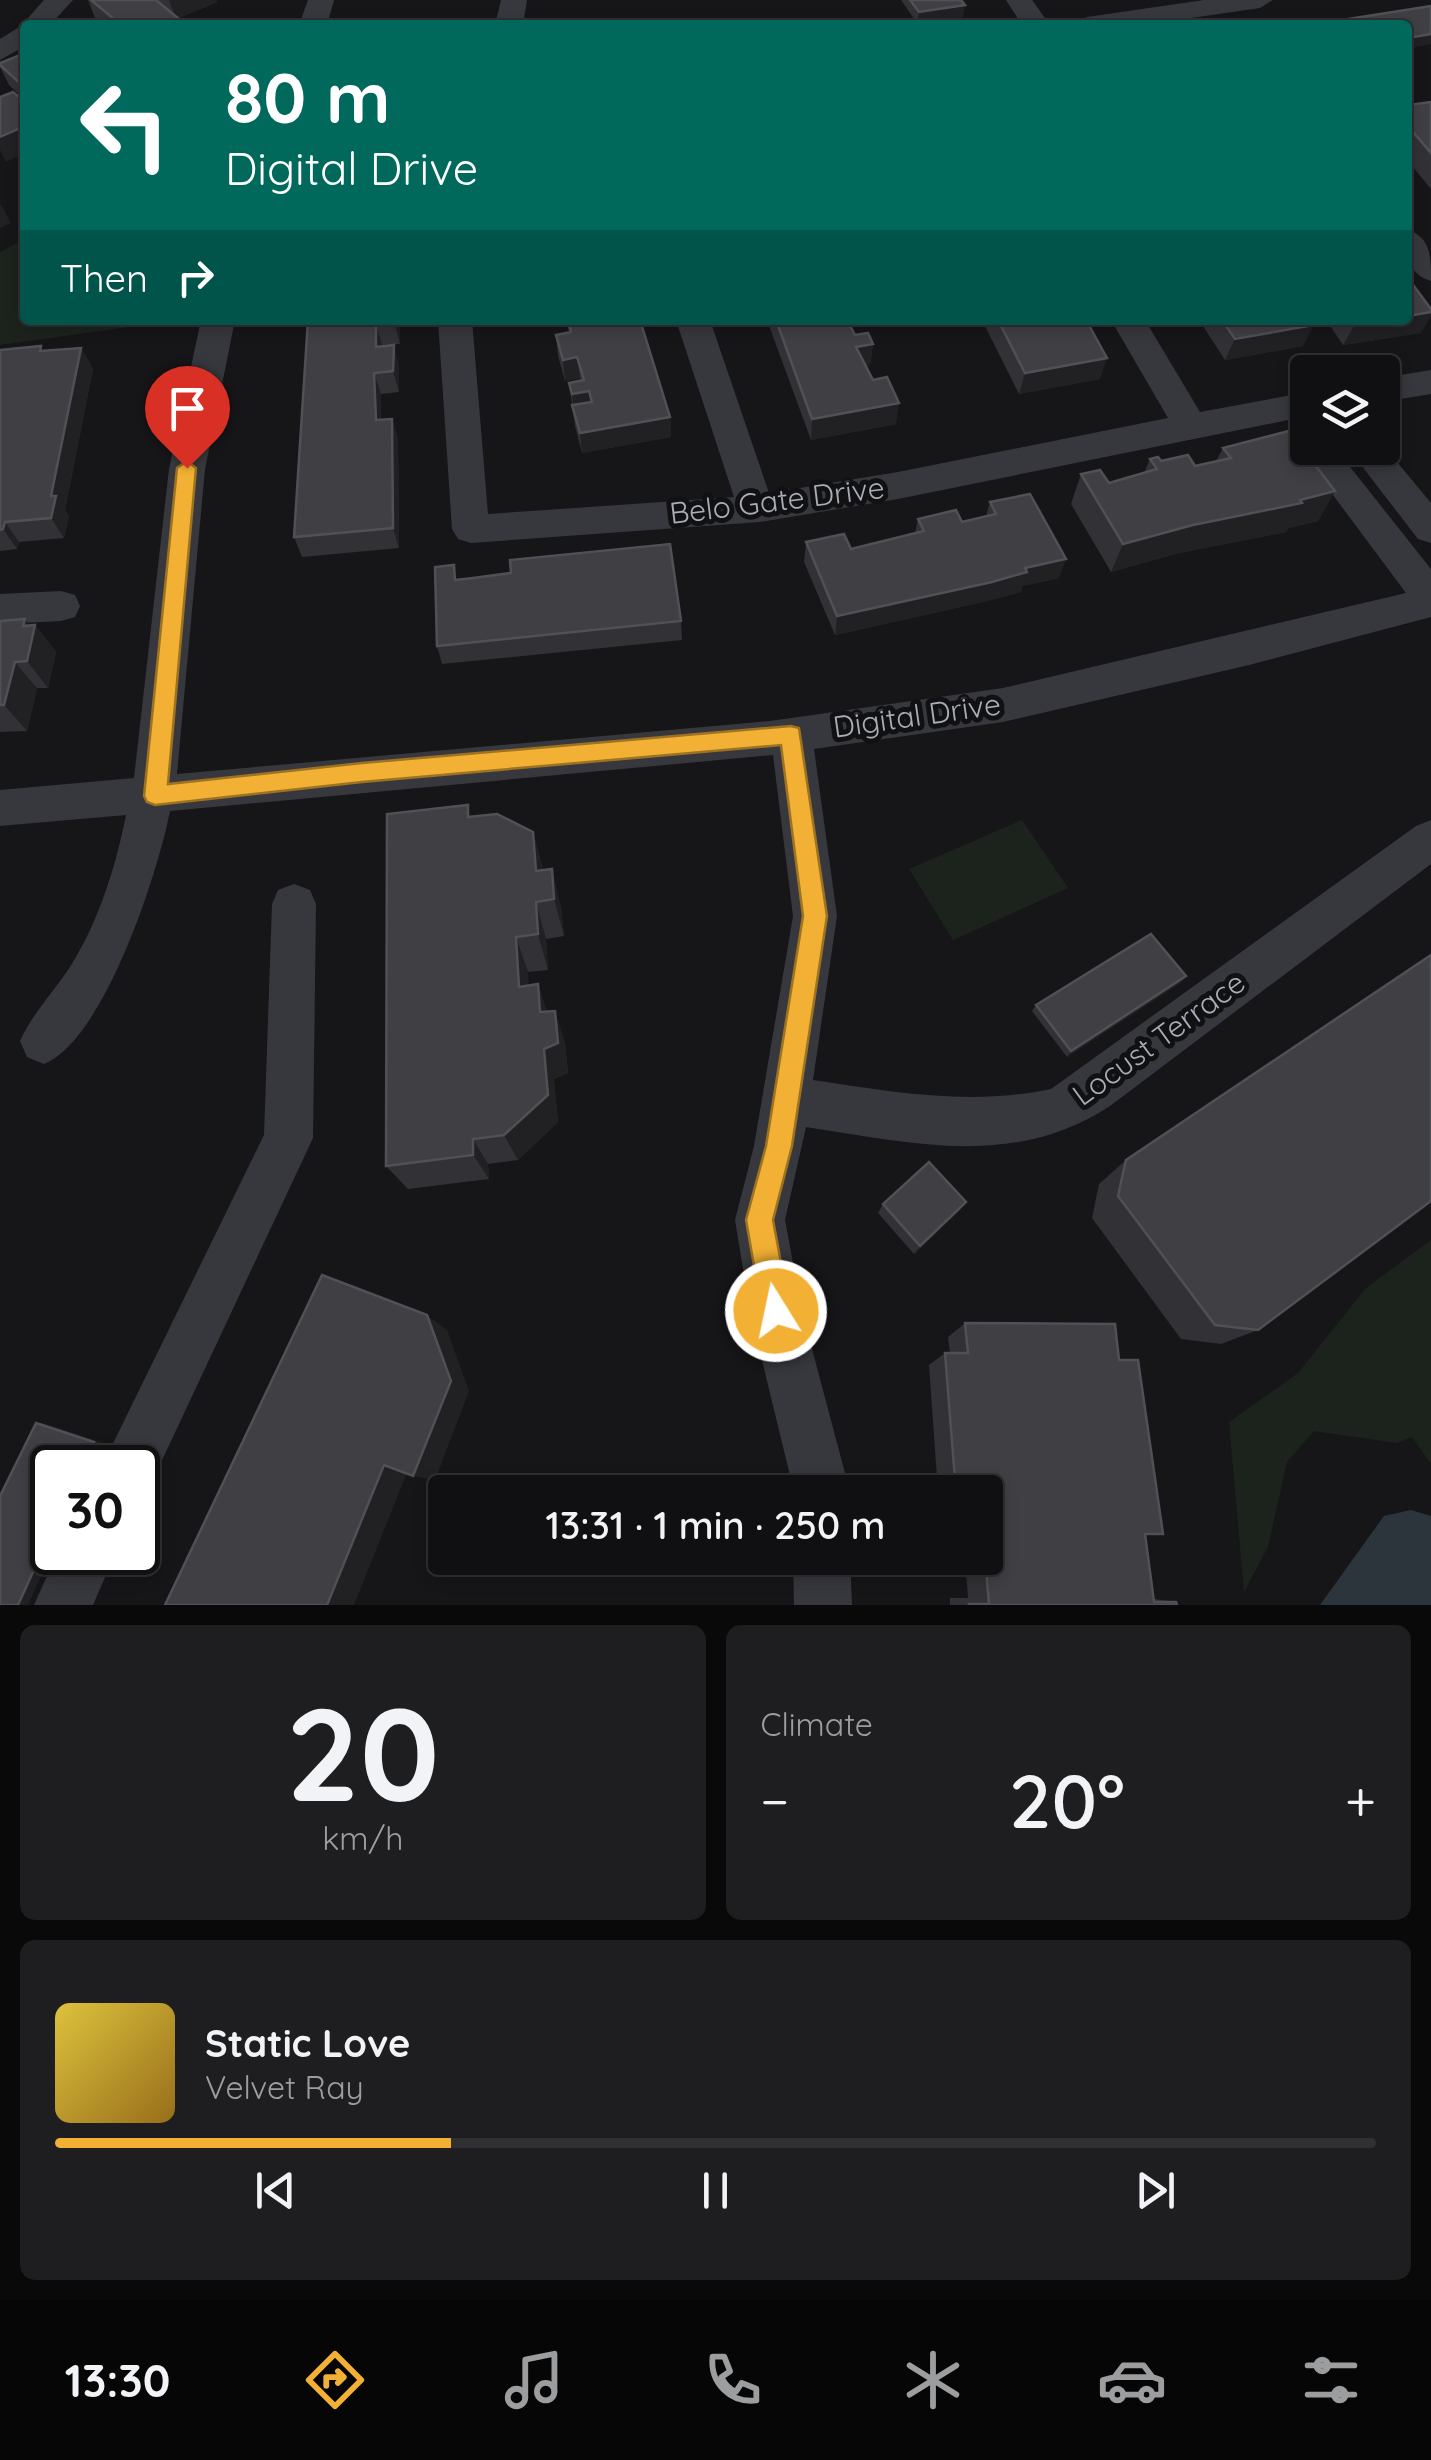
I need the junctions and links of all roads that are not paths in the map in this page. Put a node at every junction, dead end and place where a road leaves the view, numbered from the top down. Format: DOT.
graph roads {
  1 [pos="60,0"];
  2 [pos="1260,0"];
  3 [pos="39,20"];
  4 [pos="1121,20"];
  5 [pos="20,37"];
  6 [pos="0,52"];
  7 [pos="1412,245"];
  8 [pos="1431,270"];
  9 [pos="217,325"];
  10 [pos="455,325"];
  11 [pos="695,325"];
  12 [pos="1131,325"];
  13 [pos="1431,382"];
  14 [pos="1400,387"];
  15 [pos="1290,417"];
  16 [pos="1189,424"];
  17 [pos="1329,465"];
  18 [pos="1380,465"];
  19 [pos="756,508"];
  20 [pos="1431,529"];
  21 [pos="1431,599"];
  22 [pos="61,606"];
  23 [pos="0,609"];
  24 [pos="791,735"];
  25 [pos="155,796"];
  26 [pos="0,808"];
  27 [pos="1431,839"];
  28 [pos="294,904"];
  29 [pos="44,1040"];
  30 [pos="786,1100"];
  31 [pos="141,1445"];
  32 [pos="818,1475"];
  33 [pos="77,1575"];
  34 [pos="822,1575"];
  35 [pos="63,1605"];
  36 [pos="822,1605"];
  1 -- 3 [label="street"];
  2 -- 4 [label="street"];
  5 -- 6 [label="street"];
  7 -- 8 [label="street"];
  9 -- 25 [label="street"];
  10 -- 19 [label="street, Belo Gate Drive"];
  11 -- 19 [label="street"];
  12 -- 16 [label="street"];
  13 -- 14 [label="street"];
  15 -- 16 [label="street, Belo Gate Drive"];
  16 -- 19 [label="street, Belo Gate Drive"];
  17 -- 21 [label="street"];
  18 -- 20 [label="street"];
  21 -- 24 [label="street, Digital Drive"];
  22 -- 23 [label="street"];
  24 -- 25 [label="street, Digital Drive"];
  24 -- 30 [label="street"];
  25 -- 26 [label="street, Digital Drive"];
  25 -- 29 [label="street"];
  27 -- 30 [label="street, Locust Terrace"];
  28 -- 31 [label="street"];
  30 -- 32 [label="street"];
  33 -- 35 [label="street"];
  34 -- 36 [label="street"];
}
